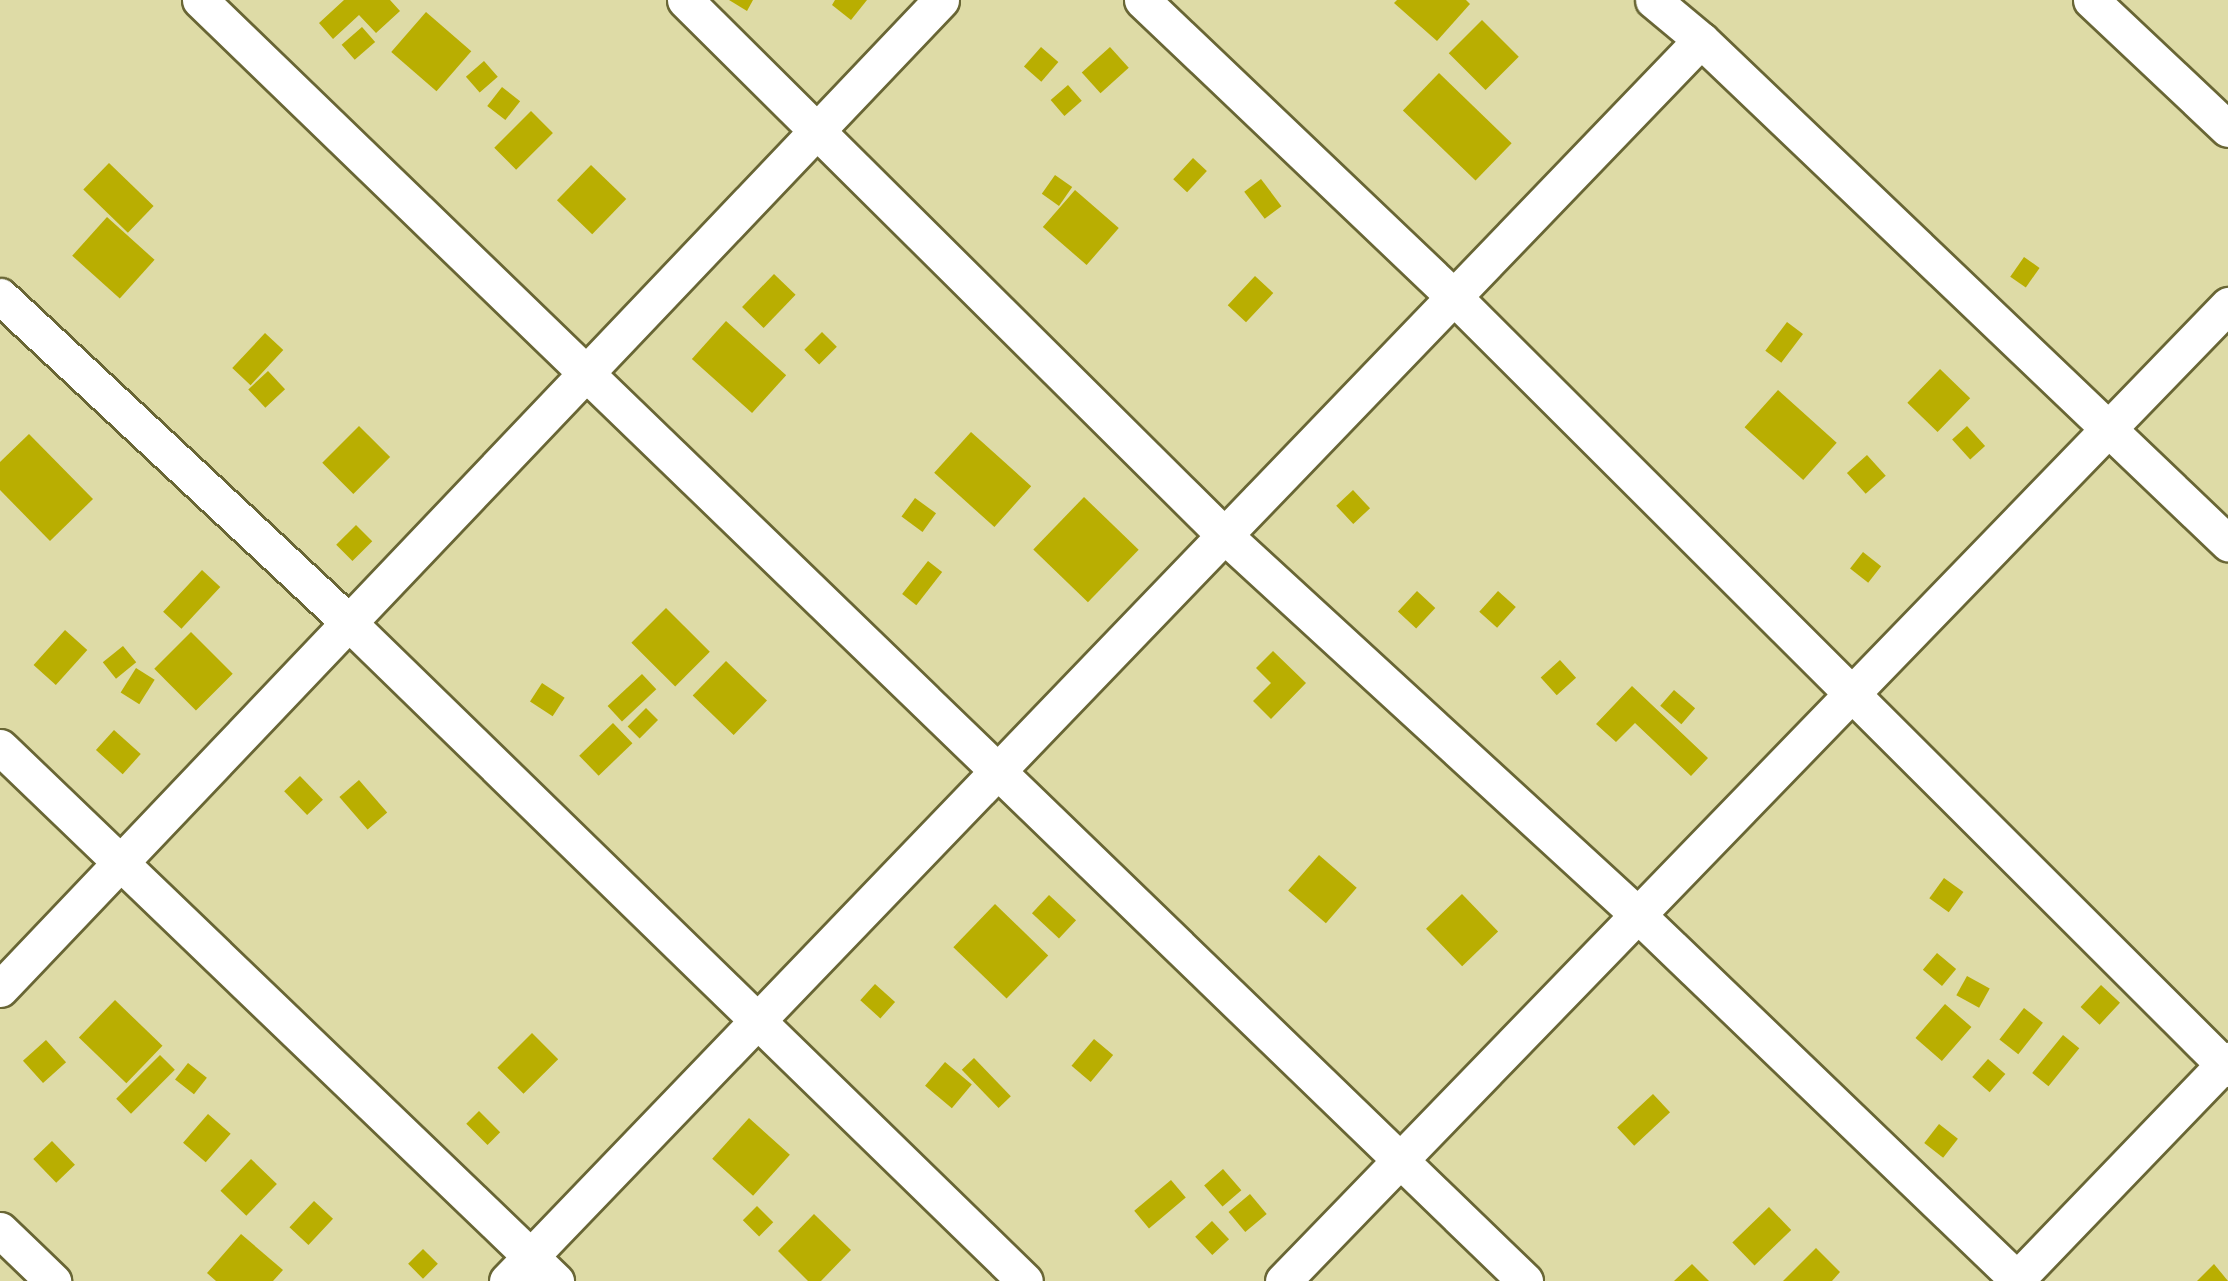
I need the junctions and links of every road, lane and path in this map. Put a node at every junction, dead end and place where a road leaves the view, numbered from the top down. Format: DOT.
graph roads {
  1 [pos="200,0"];
  2 [pos="685,0"];
  3 [pos="941,0"];
  4 [pos="1142,0"];
  5 [pos="1653,0"];
  6 [pos="2091,0"];
  7 [pos="1701,40"];
  8 [pos="818,129"];
  9 [pos="2228,129"];
  10 [pos="0,296"];
  11 [pos="1454,297"];
  12 [pos="2228,304"];
  13 [pos="586,373"];
  14 [pos="2110,431"];
  15 [pos="1224,535"];
  16 [pos="2228,543"];
  17 [pos="349,623"];
  18 [pos="1853,695"];
  19 [pos="0,747"];
  20 [pos="996,773"];
  21 [pos="121,862"];
  22 [pos="1639,916"];
  23 [pos="0,989"];
  24 [pos="757,1021"];
  25 [pos="2226,1065"];
  26 [pos="1400,1161"];
  27 [pos="0,1230"];
  28 [pos="531,1256"];
  29 [pos="2017,1280"];
  30 [pos="53,1281"];
  31 [pos="507,1281"];
  32 [pos="556,1281"];
  33 [pos="1025,1281"];
  34 [pos="1283,1281"];
  35 [pos="1525,1281"];
  1 -- 13 [label="street"];
  2 -- 8 [label="street"];
  3 -- 8 [label="street"];
  4 -- 11 [label="street"];
  5 -- 7 [label="street"];
  6 -- 9 [label="street"];
  7 -- 11 [label="street"];
  7 -- 14 [label="street"];
  8 -- 13 [label="street"];
  8 -- 15 [label="street"];
  10 -- 17 [label="street"];
  11 -- 15 [label="street"];
  11 -- 18 [label="street"];
  12 -- 14 [label="street"];
  13 -- 17 [label="street"];
  13 -- 20 [label="street"];
  14 -- 16 [label="street"];
  14 -- 18 [label="street"];
  15 -- 20 [label="street"];
  15 -- 22 [label="street"];
  17 -- 21 [label="street"];
  17 -- 24 [label="street"];
  18 -- 22 [label="street"];
  18 -- 25 [label="street"];
  19 -- 21 [label="street"];
  20 -- 24 [label="street"];
  20 -- 26 [label="street"];
  21 -- 23 [label="street"];
  21 -- 28 [label="street"];
  22 -- 26 [label="street"];
  22 -- 29 [label="street"];
  24 -- 28 [label="street"];
  24 -- 33 [label="street"];
  25 -- 29 [label="street"];
  26 -- 34 [label="street"];
  26 -- 35 [label="street"];
  27 -- 30 [label="street"];
  28 -- 31 [label="street"];
  28 -- 32 [label="street"];
}
